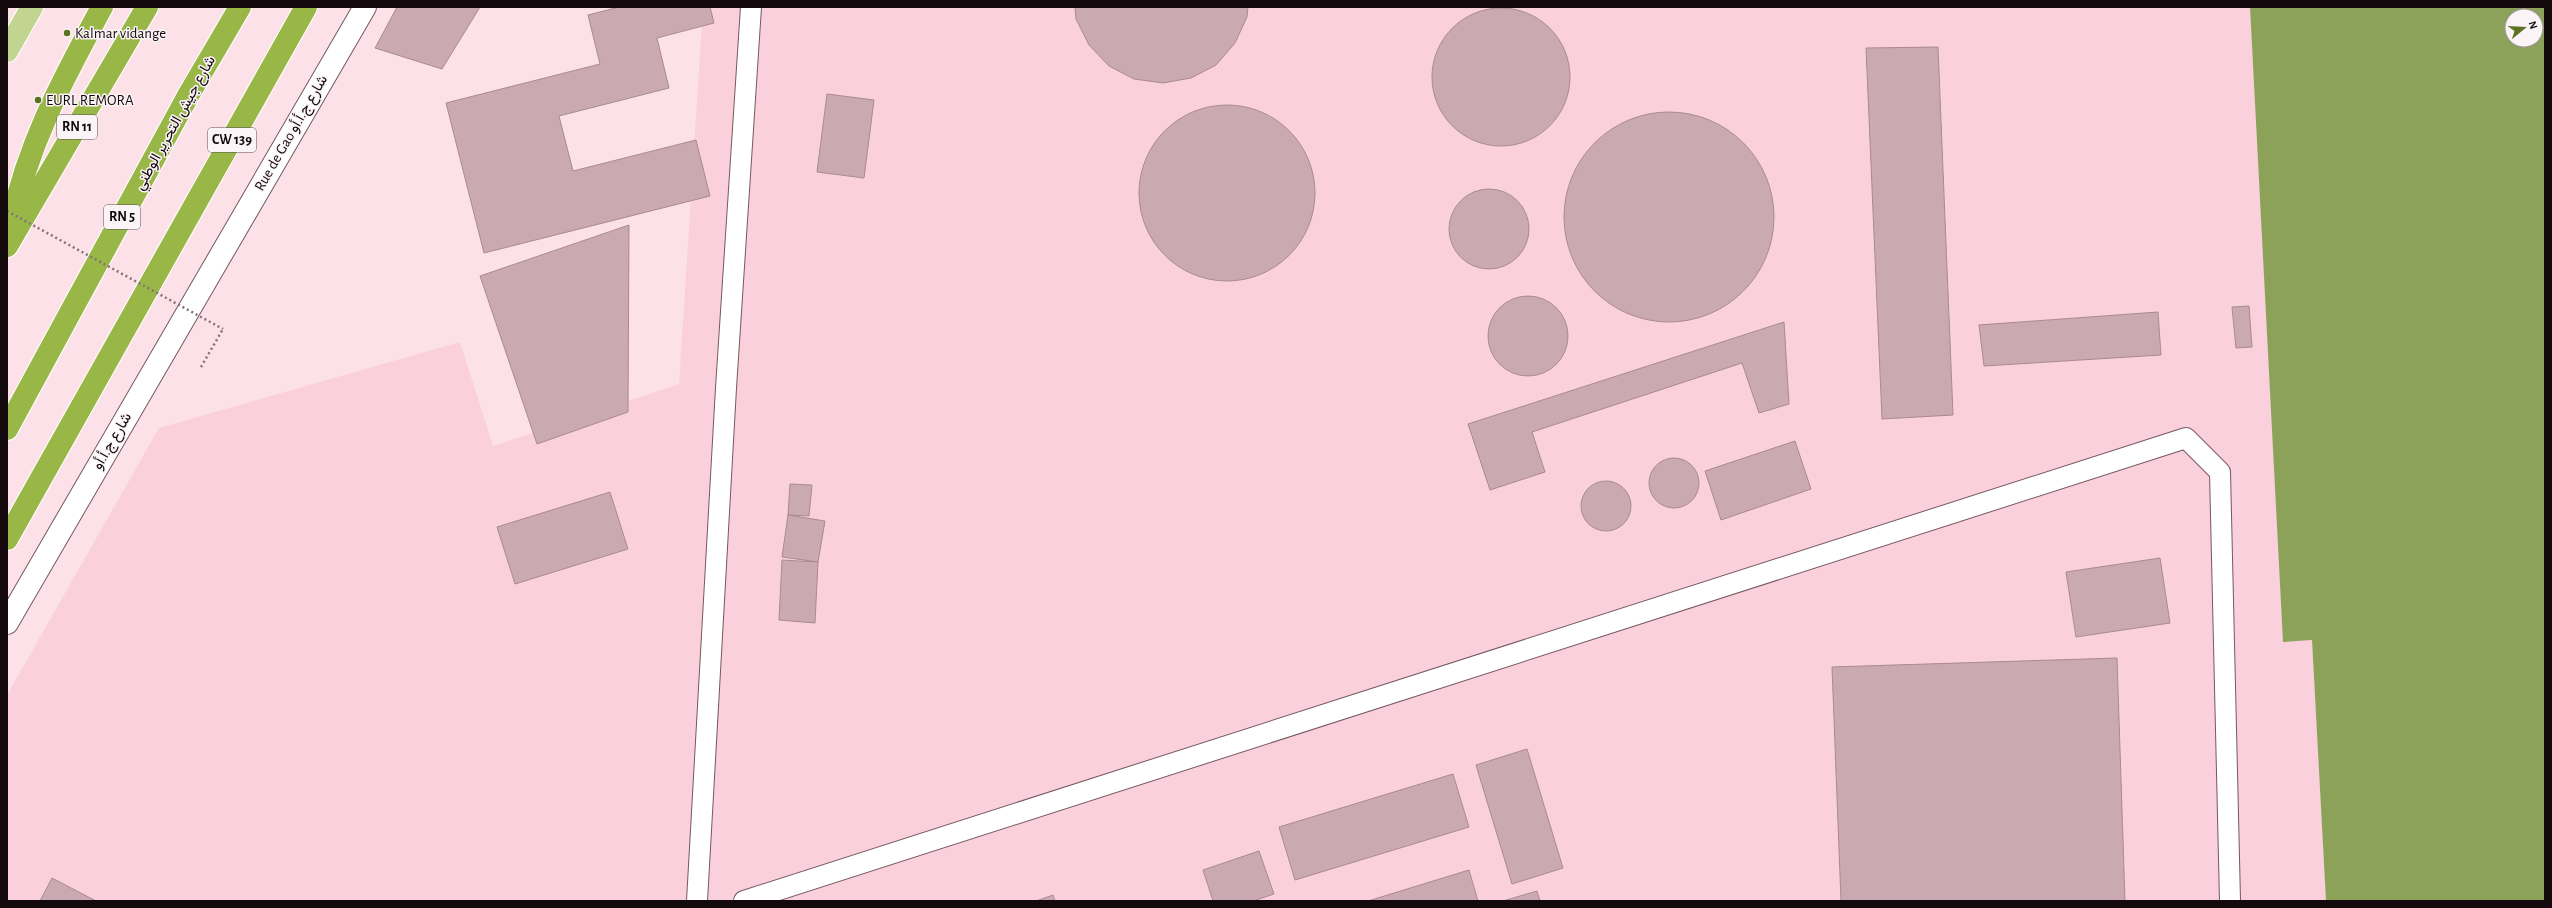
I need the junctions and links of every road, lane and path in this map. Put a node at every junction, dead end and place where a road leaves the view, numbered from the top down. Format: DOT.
graph roads {
  1 [pos="32,7"];
  2 [pos="102,7"];
  3 [pos="147,7"];
  4 [pos="240,7"];
  5 [pos="306,7"];
  6 [pos="365,7"];
  7 [pos="751,7"];
  8 [pos="7,51"];
  9 [pos="7,211"];
  10 [pos="7,246"];
  11 [pos="217,259"];
  12 [pos="201,367"];
  13 [pos="7,429"];
  14 [pos="7,539"];
  15 [pos="7,623"];
  16 [pos="698,901"];
  17 [pos="744,901"];
  18 [pos="2230,901"];
  1 -- 8 [label="main road"];
  2 -- 10 [label="highway"];
  3 -- 10 [label="highway, RN 11"];
  4 -- 13 [label="highway, شارع جيش التحرير الوطني / RN 5"];
  5 -- 14 [label="highway, CW 139"];
  6 -- 11 [label="street, Rue de Gao شارع ج.أ.أو"];
  7 -- 16 [label="lane"];
  9 -- 12 [label="path, bridge"];
  11 -- 15 [label="street, شارع ج.أ.أو"];
  17 -- 18 [label="lane"];
}
